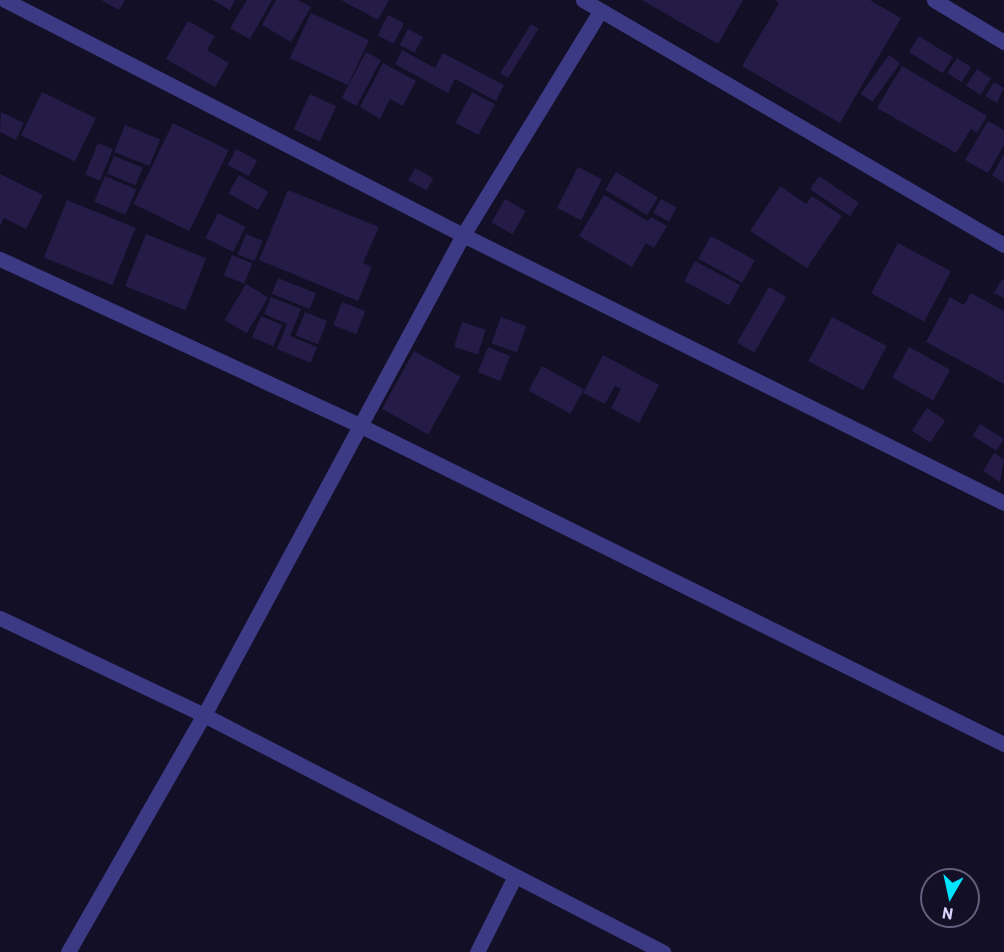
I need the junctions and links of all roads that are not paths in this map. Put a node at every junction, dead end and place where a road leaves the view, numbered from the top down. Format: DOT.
graph roads {
  1 [pos="5,0"];
  2 [pos="584,0"];
  3 [pos="934,0"];
  4 [pos="600,11"];
  5 [pos="1004,41"];
  6 [pos="463,235"];
  7 [pos="1004,245"];
  8 [pos="0,259"];
  9 [pos="359,425"];
  10 [pos="1004,503"];
  11 [pos="0,618"];
  12 [pos="204,715"];
  13 [pos="1004,744"];
  14 [pos="514,878"];
  15 [pos="68,952"];
  16 [pos="477,952"];
  17 [pos="663,952"];
  1 -- 6 [label="street"];
  2 -- 4 [label="street"];
  3 -- 5 [label="street"];
  4 -- 6 [label="street"];
  4 -- 7 [label="street"];
  6 -- 9 [label="street"];
  6 -- 10 [label="street"];
  8 -- 9 [label="street"];
  9 -- 12 [label="street"];
  9 -- 13 [label="street"];
  11 -- 12 [label="street"];
  12 -- 14 [label="street"];
  12 -- 15 [label="street"];
  14 -- 16 [label="street"];
  14 -- 17 [label="street"];
}
